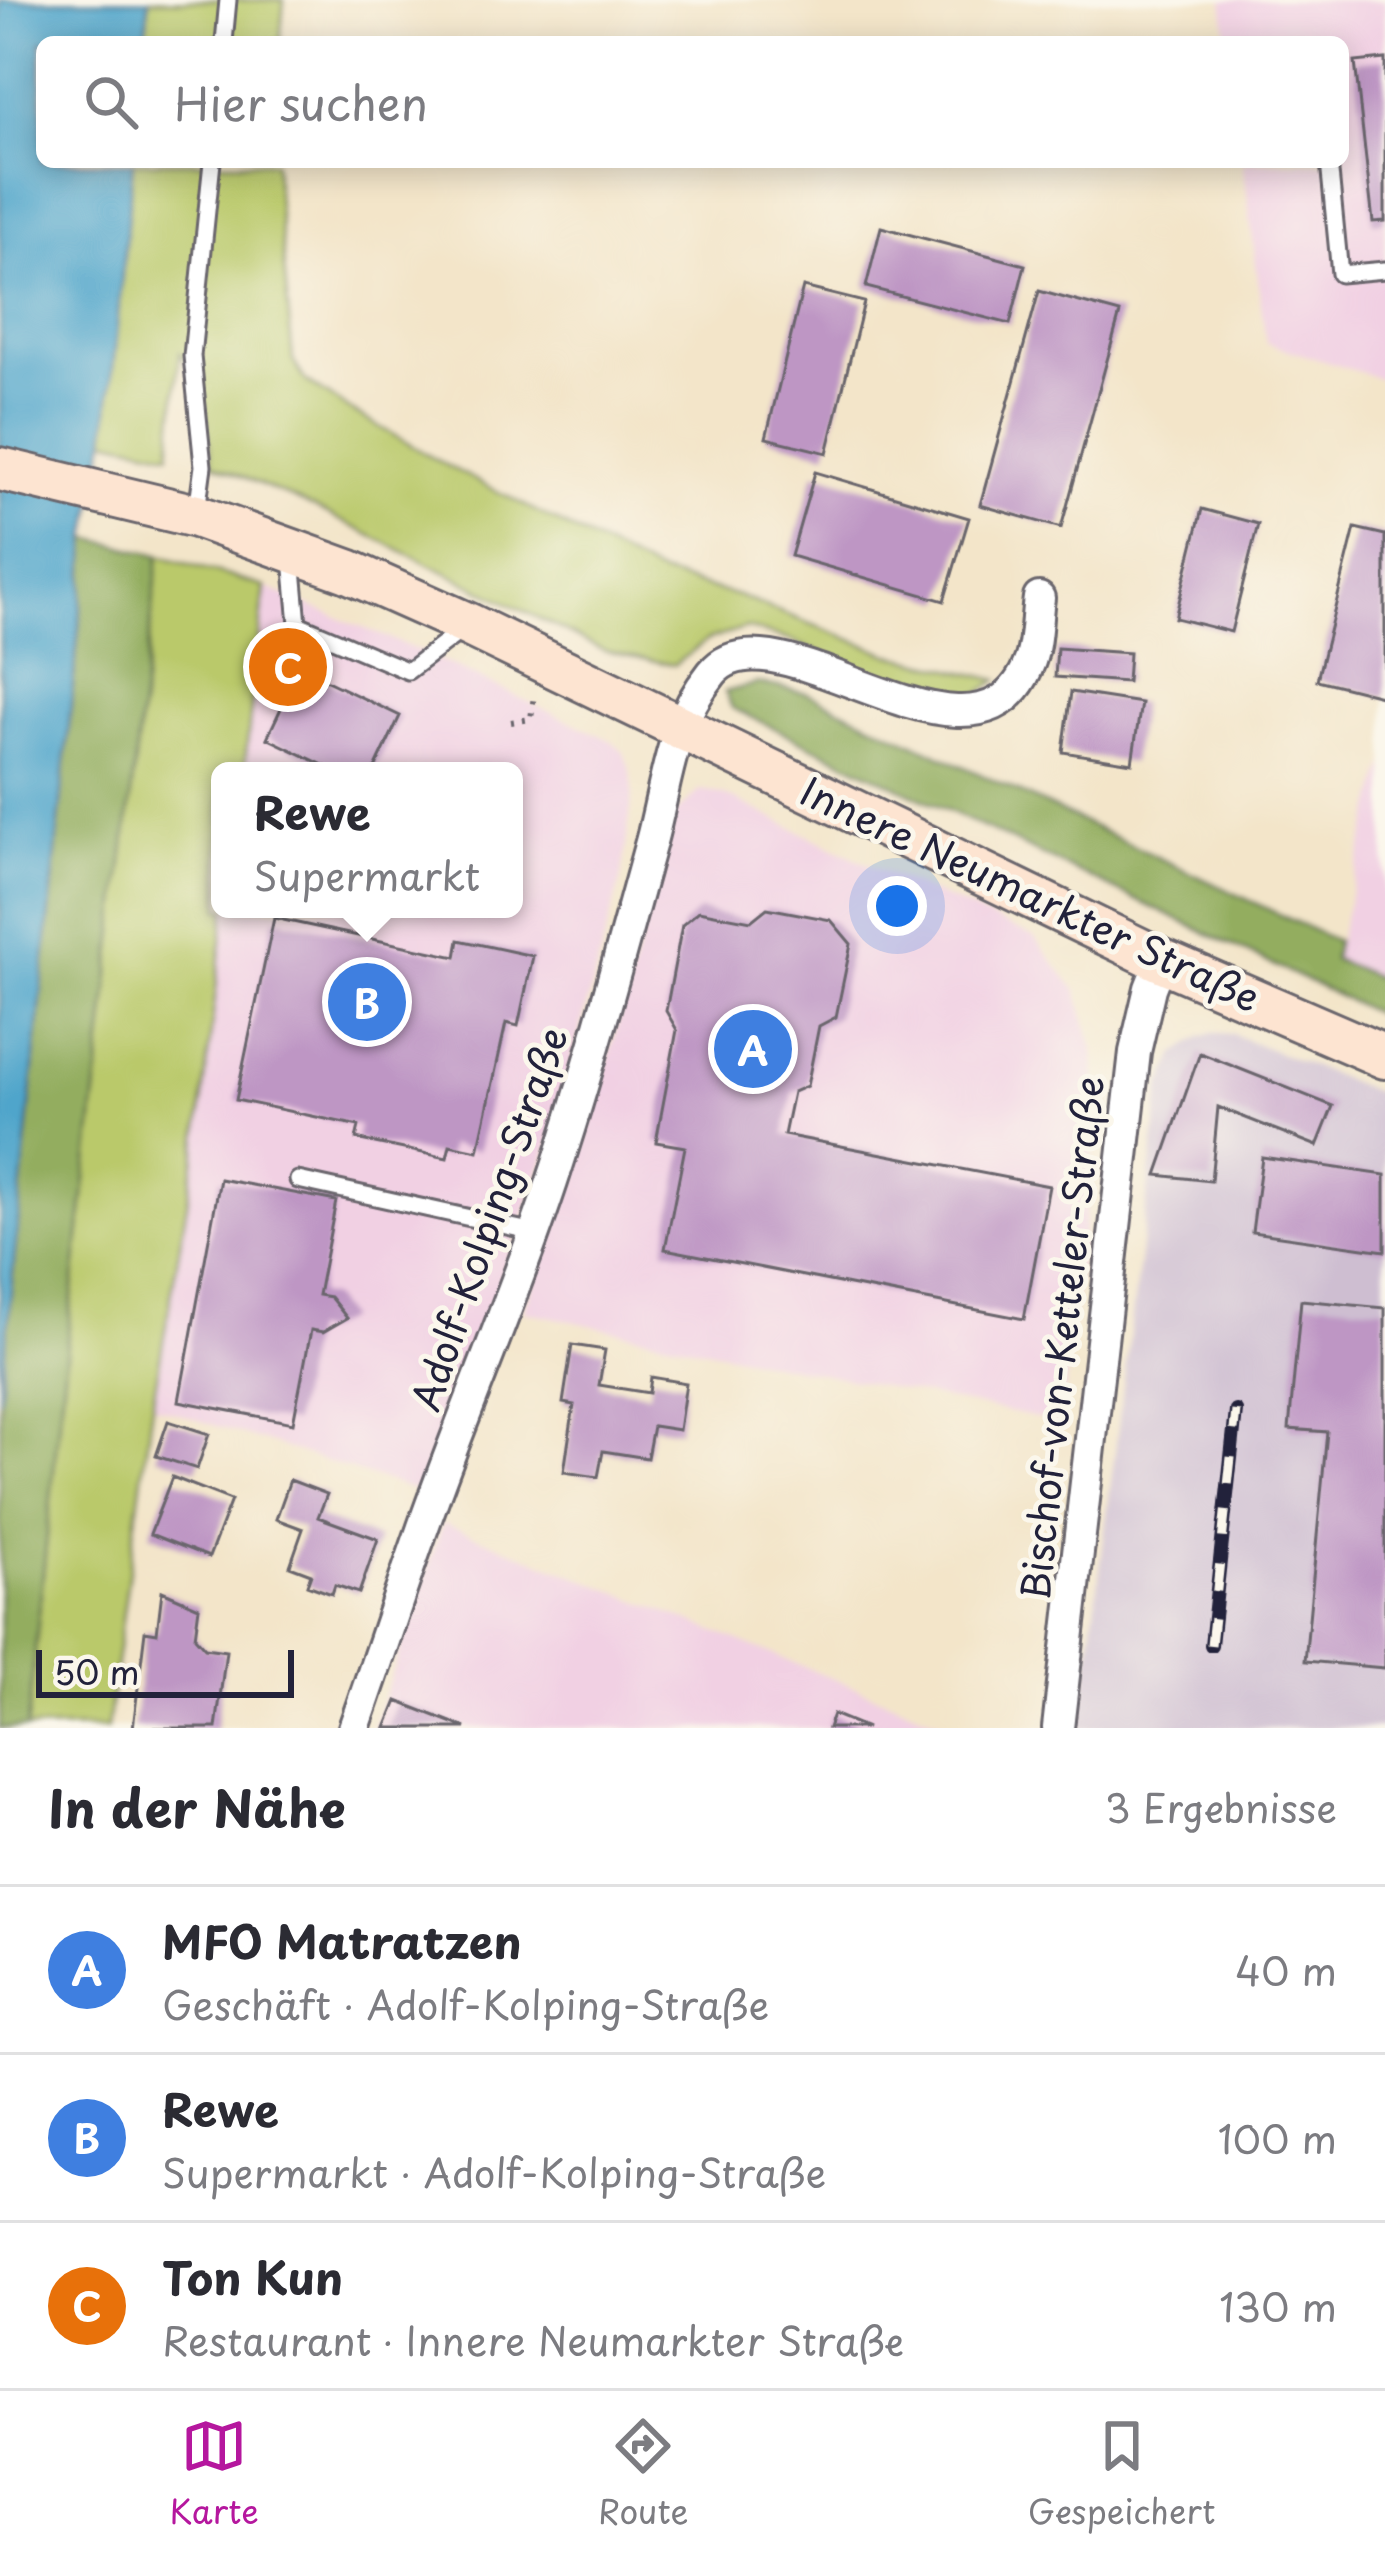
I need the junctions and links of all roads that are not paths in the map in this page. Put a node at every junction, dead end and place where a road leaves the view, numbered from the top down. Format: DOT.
graph roads {
  1 [pos="229,0"];
  2 [pos="225,36"];
  3 [pos="211,168"];
  4 [pos="1330,168"];
  5 [pos="1385,270"];
  6 [pos="0,470"];
  7 [pos="196,516"];
  8 [pos="291,549"];
  9 [pos="1039,598"];
  10 [pos="469,625"];
  11 [pos="677,728"];
  12 [pos="1162,960"];
  13 [pos="1385,1057"];
  14 [pos="298,1180"];
  15 [pos="534,1232"];
  16 [pos="354,1728"];
  17 [pos="1058,1728"];
  1 -- 2 [label="lane"];
  3 -- 7 [label="lane"];
  4 -- 5 [label="lane"];
  6 -- 7 [label="main road, Innere Neumarkter Straße"];
  7 -- 8 [label="main road, Innere Neumarkter Straße"];
  8 -- 10 [label="main road, Innere Neumarkter Straße"];
  8 -- 10 [label="lane"];
  9 -- 11 [label="street"];
  10 -- 11 [label="main road, Innere Neumarkter Straße"];
  11 -- 12 [label="main road, Innere Neumarkter Straße"];
  11 -- 15 [label="street, Adolf-Kolping-Straße"];
  12 -- 13 [label="main road, Innere Neumarkter Straße"];
  12 -- 17 [label="street, Bischof-von-Ketteler-Straße"];
  14 -- 15 [label="lane"];
  15 -- 16 [label="street, Adolf-Kolping-Straße"];
}
